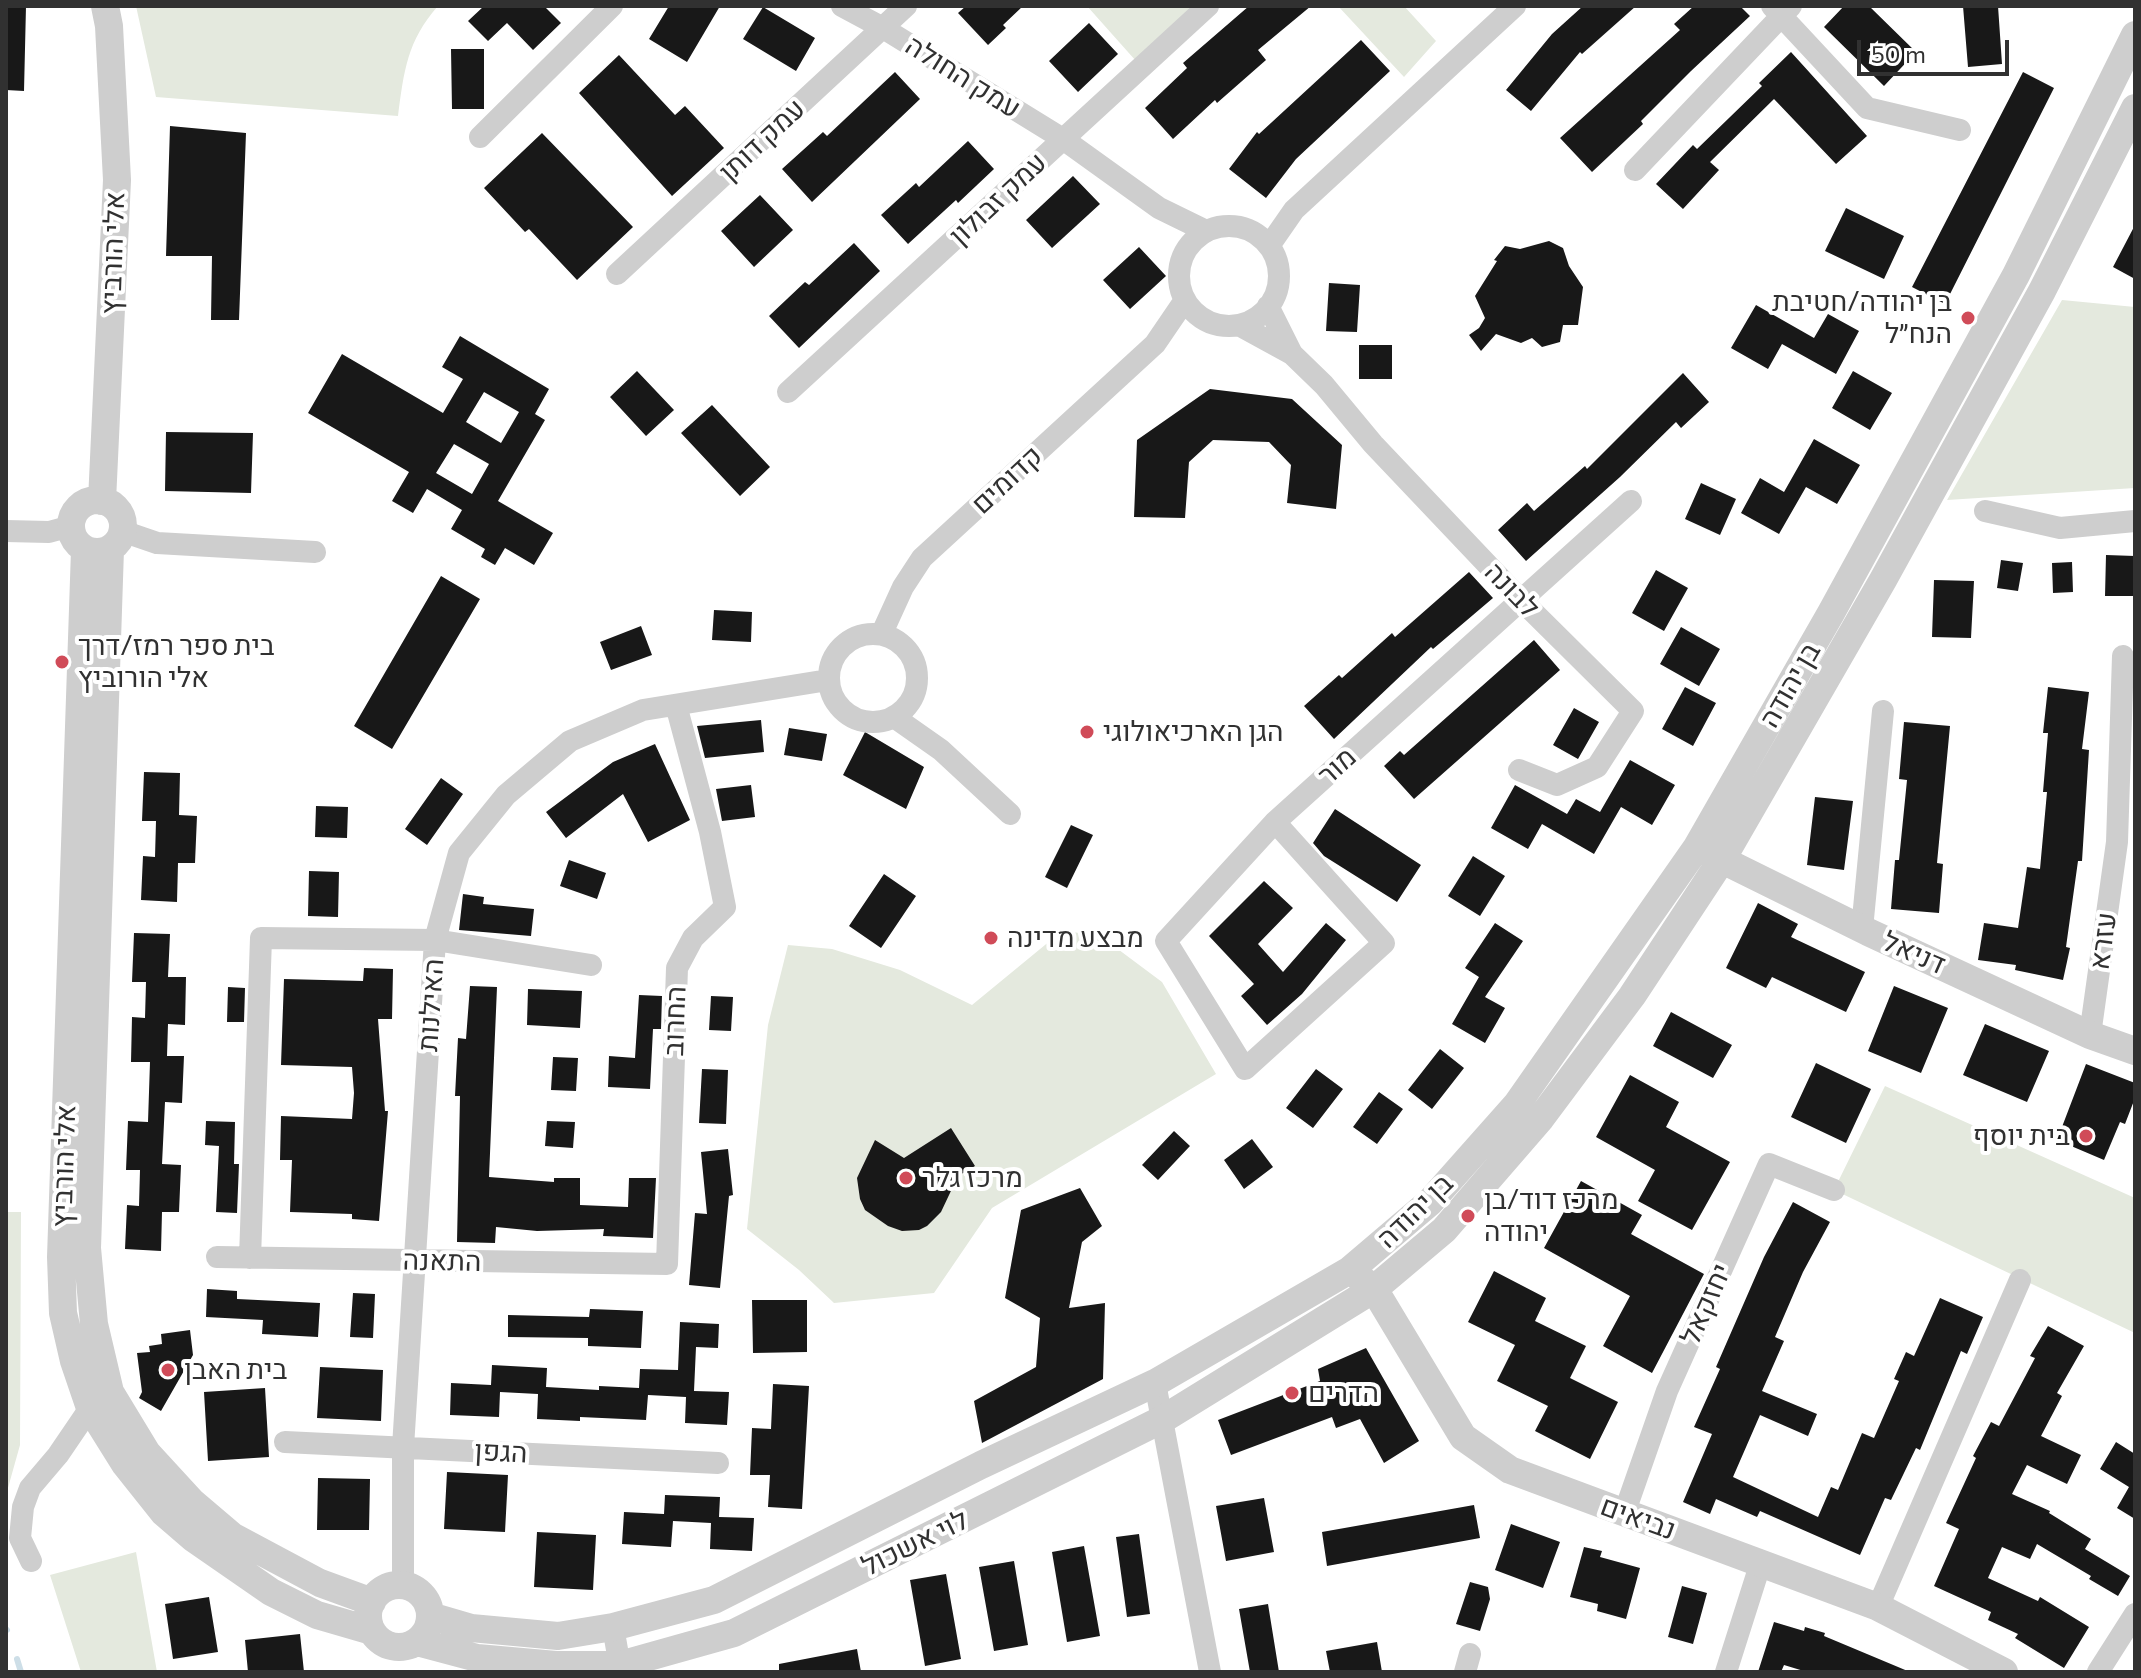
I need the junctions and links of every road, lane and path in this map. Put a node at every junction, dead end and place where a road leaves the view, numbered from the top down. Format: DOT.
graph roads {
  1 [pos="105,6"];
  2 [pos="612,6"];
  3 [pos="842,6"];
  4 [pos="906,6"];
  5 [pos="1208,6"];
  6 [pos="1515,6"];
  7 [pos="1782,9"];
  8 [pos="883,28"];
  9 [pos="2135,35"];
  10 [pos="2135,108"];
  11 [pos="1960,130"];
  12 [pos="480,137"];
  13 [pos="1063,139"];
  14 [pos="1635,170"];
  15 [pos="1159,208"];
  16 [pos="1294,210"];
  17 [pos="1249,230"];
  18 [pos="1206,231"];
  19 [pos="1269,246"];
  20 [pos="1186,250"];
  21 [pos="617,274"];
  22 [pos="1185,300"];
  23 [pos="1268,306"];
  24 [pos="1205,320"];
  25 [pos="1239,325"];
  26 [pos="1155,344"];
  27 [pos="1292,354"];
  28 [pos="788,392"];
  29 [pos="102,501"];
  30 [pos="1631,501"];
  31 [pos="1985,511"];
  32 [pos="2135,521"];
  33 [pos="6,531"];
  34 [pos="97,539"];
  35 [pos="315,552"];
  36 [pos="1521,600"];
  37 [pos="882,633"];
  38 [pos="2123,656"];
  39 [pos="828,680"];
  40 [pos="676,705"];
  41 [pos="1883,711"];
  42 [pos="894,717"];
  43 [pos="1519,770"];
  44 [pos="1010,814"];
  45 [pos="1275,822"];
  46 [pos="1709,854"];
  47 [pos="1862,929"];
  48 [pos="435,940"];
  49 [pos="591,965"];
  50 [pos="2090,1035"];
  51 [pos="2135,1051"];
  52 [pos="1834,1190"];
  53 [pos="217,1257"];
  54 [pos="250,1258"];
  55 [pos="415,1260"];
  56 [pos="667,1264"];
  57 [pos="1350,1270"];
  58 [pos="2020,1280"];
  59 [pos="1374,1289"];
  60 [pos="1155,1383"];
  61 [pos="90,1408"];
  62 [pos="1163,1419"];
  63 [pos="285,1442"];
  64 [pos="403,1447"];
  65 [pos="718,1463"];
  66 [pos="1624,1514"];
  67 [pos="31,1561"];
  68 [pos="1761,1562"];
  69 [pos="403,1586"];
  70 [pos="372,1602"];
  71 [pos="1878,1607"];
  72 [pos="2135,1614"];
  73 [pos="430,1616"];
  74 [pos="613,1627"];
  75 [pos="372,1631"];
  76 [pos="417,1642"];
  77 [pos="621,1668"];
  78 [pos="1210,1672"];
  79 [pos="1726,1672"];
  80 [pos="2004,1672"];
  81 [pos="2098,1672"];
  1 -- 29 [label="street, אלי הורביץ"];
  2 -- 12 [label="street"];
  3 -- 8 [label="street, עמק החולה"];
  4 -- 8 [label="street, עמק דותן"];
  5 -- 13 [label="street, עמק זבולון"];
  6 -- 16 [label="street"];
  7 -- 11 [label="street"];
  7 -- 14 [label="street"];
  8 -- 13 [label="street, עמק החולה"];
  8 -- 21 [label="street, עמק דותן"];
  9 -- 46 [label="street, בן יהודה"];
  10 -- 46 [label="street, בן יהודה"];
  13 -- 15 [label="street, עמק החולה"];
  13 -- 28 [label="street, עמק זבולון"];
  15 -- 18 [label="street, עמק החולה"];
  15 -- 20 [label="street, עמק החולה"];
  16 -- 17 [label="street"];
  16 -- 19 [label="street"];
  17 -- 18 [label="street"];
  17 -- 19 [label="street"];
  18 -- 20 [label="street"];
  19 -- 23 [label="street"];
  20 -- 22 [label="street"];
  22 -- 24 [label="street"];
  22 -- 26 [label="street, קדומים"];
  23 -- 25 [label="street"];
  23 -- 27 [label="street, לבונה"];
  24 -- 25 [label="street"];
  24 -- 26 [label="street, קדומים"];
  25 -- 27 [label="street, לבונה"];
  26 -- 37 [label="street, קדומים"];
  27 -- 36 [label="street, לבונה"];
  29 -- 34 [label="street"];
  29 -- 34 [label="street"];
  30 -- 36 [label="street, מור"];
  31 -- 32 [label="street"];
  33 -- 34 [label="street"];
  34 -- 35 [label="street"];
  34 -- 61 [label="street, אלי הורביץ"];
  34 -- 70 [label="street, אלי הורביץ"];
  36 -- 43 [label="street, לבונה"];
  36 -- 45 [label="street, מור"];
  37 -- 39 [label="street"];
  37 -- 42 [label="street"];
  38 -- 50 [label="street, עזרא"];
  39 -- 40 [label="street, האילנות"];
  39 -- 42 [label="street"];
  40 -- 48 [label="street, האילנות"];
  40 -- 56 [label="street, החרוב"];
  41 -- 47 [label="street"];
  42 -- 44 [label="street"];
  45 -- 45 [label="street, מור"];
  46 -- 47 [label="street, דניאל"];
  46 -- 57 [label="street, בן יהודה"];
  46 -- 59 [label="street, בן יהודה"];
  47 -- 50 [label="street, דניאל"];
  48 -- 49 [label="street"];
  48 -- 54 [label="street"];
  48 -- 55 [label="street, האילנות"];
  50 -- 51 [label="street, דניאל"];
  52 -- 66 [label="street, יחזקאל"];
  53 -- 54 [label="street, התאנה"];
  54 -- 55 [label="street, התאנה"];
  55 -- 56 [label="street, התאנה"];
  55 -- 64 [label="street, האילנות"];
  57 -- 59 [label="street, נביאים"];
  57 -- 60 [label="street, לוי אשכול"];
  58 -- 71 [label="street"];
  59 -- 62 [label="street, לוי אשכול"];
  59 -- 66 [label="street, נביאים"];
  60 -- 62 [label="street"];
  60 -- 74 [label="street, לוי אשכול"];
  61 -- 67 [label="street"];
  61 -- 75 [label="street, אלי הורביץ"];
  62 -- 77 [label="street, לוי אשכול"];
  62 -- 78 [label="street"];
  63 -- 64 [label="street, הגפן"];
  64 -- 65 [label="street, הגפן"];
  64 -- 69 [label="street, האילנות"];
  66 -- 68 [label="street, נביאים"];
  68 -- 71 [label="street, נביאים"];
  68 -- 79 [label="street"];
  69 -- 70 [label="street"];
  69 -- 73 [label="street"];
  70 -- 75 [label="street"];
  71 -- 80 [label="street, נביאים"];
  72 -- 81 [label="street"];
  73 -- 74 [label="street, לוי אשכול"];
  73 -- 76 [label="street"];
  74 -- 77 [label="street"];
  75 -- 76 [label="street"];
  76 -- 77 [label="street, לוי אשכול"];
}
